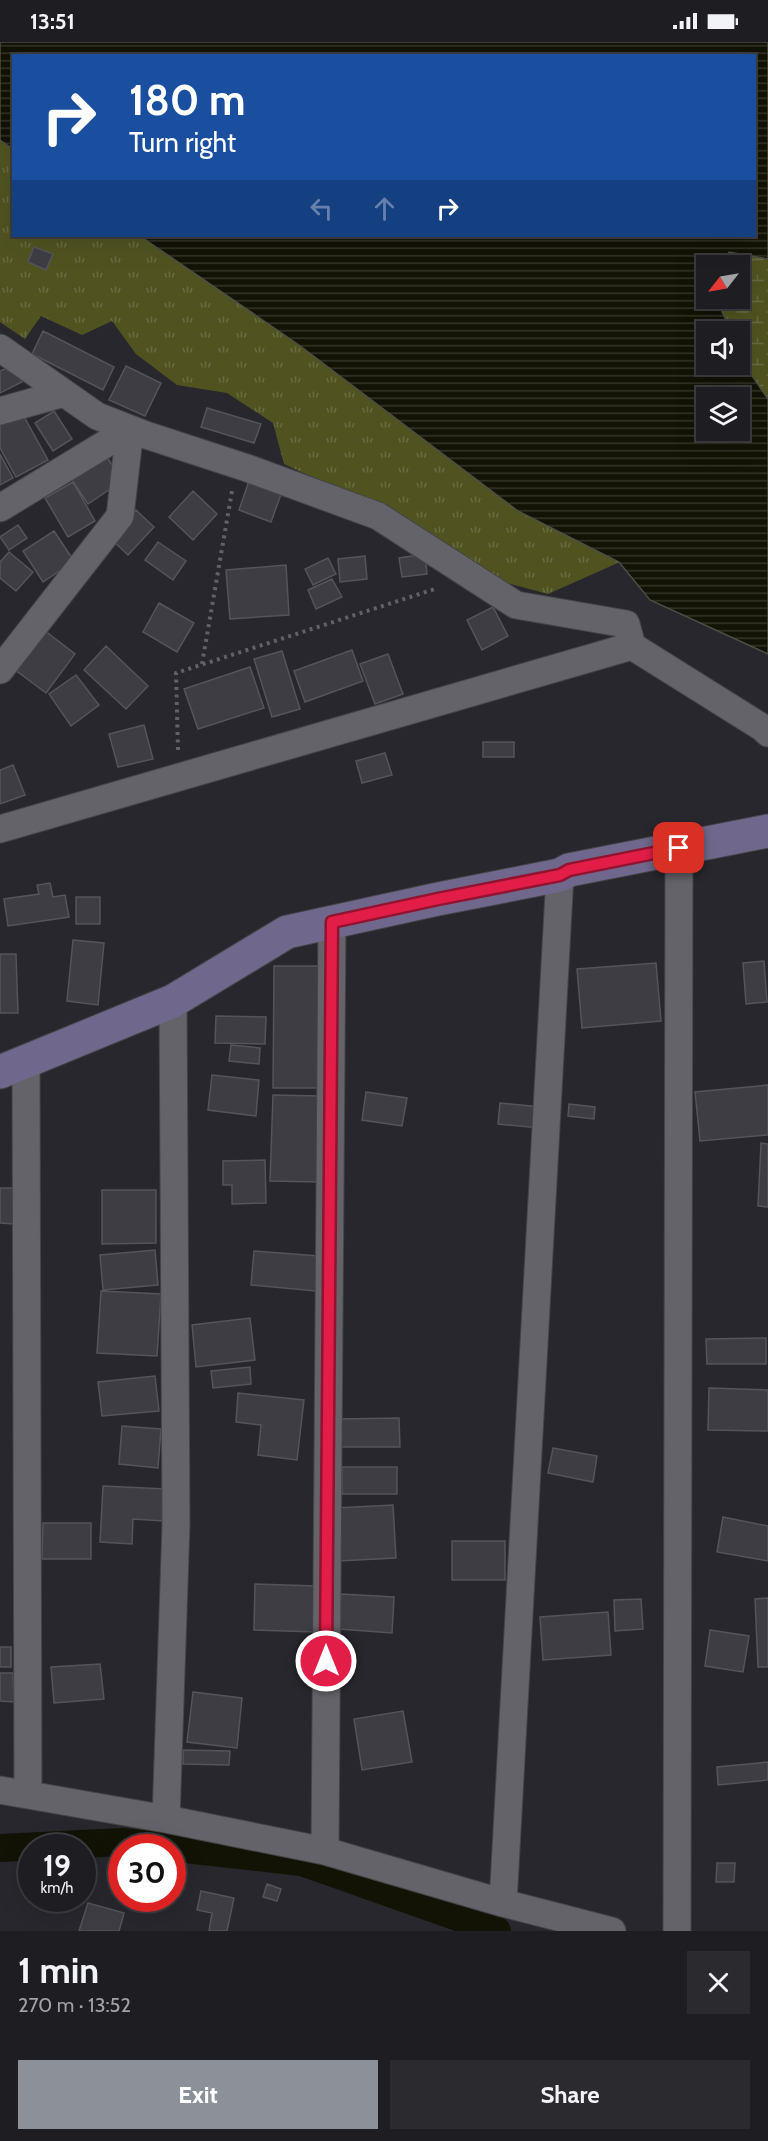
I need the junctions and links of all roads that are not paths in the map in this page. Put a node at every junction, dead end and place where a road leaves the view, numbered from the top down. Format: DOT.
graph roads {
  1 [pos="0,348"];
  2 [pos="64,393"];
  3 [pos="0,411"];
  4 [pos="130,429"];
  5 [pos="0,508"];
  6 [pos="632,646"];
  7 [pos="0,670"];
  8 [pos="768,733"];
  9 [pos="0,829"];
  10 [pos="768,831"];
  11 [pos="679,848"];
  12 [pos="560,875"];
  13 [pos="332,922"];
  14 [pos="173,1001"];
  15 [pos="13,1067"];
  16 [pos="0,1790"];
  17 [pos="28,1794"];
  18 [pos="166,1819"];
  19 [pos="325,1851"];
  20 [pos="503,1903"];
  21 [pos="612,1931"];
  22 [pos="677,1931"];
  1 -- 2 [label="street"];
  2 -- 3 [label="street"];
  2 -- 4 [label="street"];
  4 -- 5 [label="street"];
  4 -- 6 [label="street"];
  4 -- 7 [label="street"];
  6 -- 8 [label="street"];
  6 -- 9 [label="street"];
  10 -- 11 [label="main road"];
  11 -- 12 [label="main road"];
  11 -- 22 [label="street"];
  12 -- 13 [label="main road"];
  12 -- 20 [label="street"];
  13 -- 14 [label="main road"];
  13 -- 19 [label="street"];
  14 -- 15 [label="main road"];
  14 -- 18 [label="street"];
  15 -- 17 [label="street"];
  16 -- 17 [label="street"];
  17 -- 18 [label="street"];
  18 -- 19 [label="street"];
  19 -- 20 [label="street"];
  20 -- 21 [label="street"];
}
